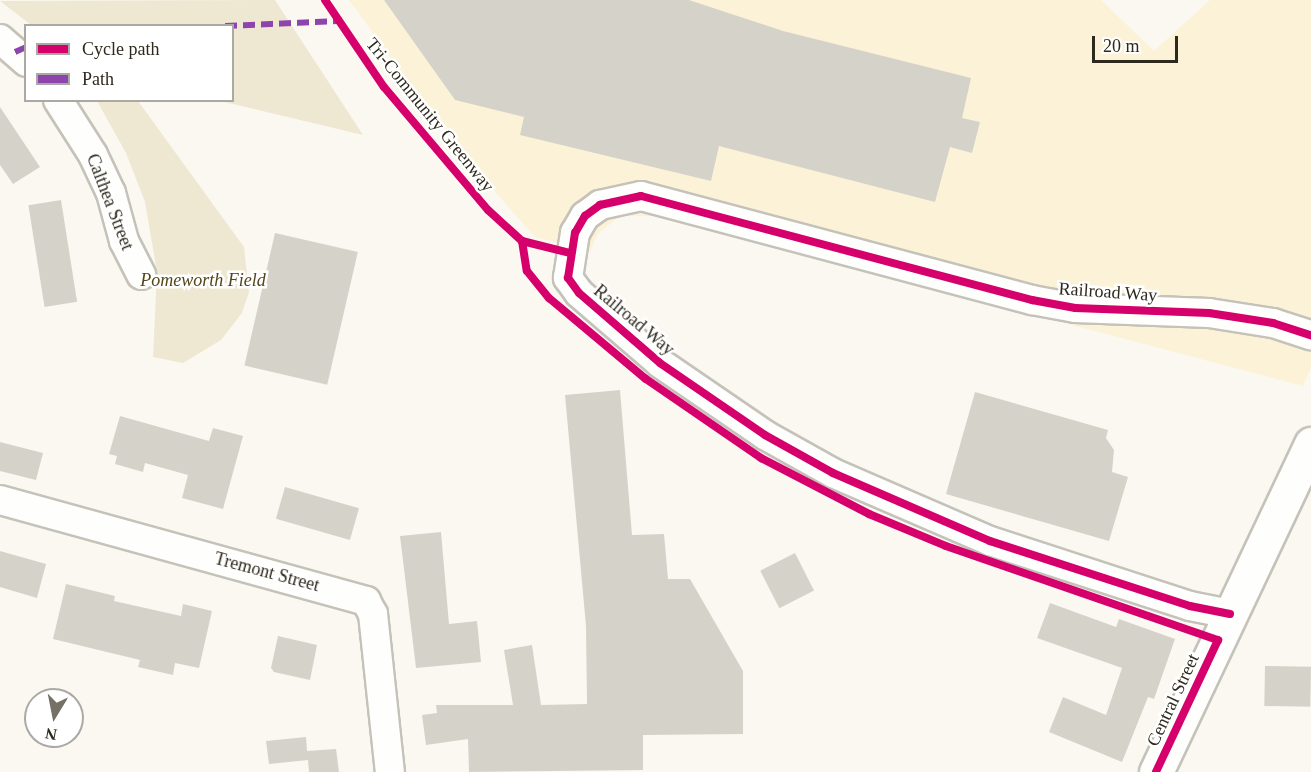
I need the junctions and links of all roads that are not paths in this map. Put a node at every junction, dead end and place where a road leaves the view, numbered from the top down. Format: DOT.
graph roads {
  1 [pos="0,39"];
  2 [pos="24,60"];
  3 [pos="59,102"];
  4 [pos="141,275"];
  5 [pos="1311,335"];
  6 [pos="1311,444"];
  7 [pos="0,500"];
  8 [pos="1230,614"];
  9 [pos="390,772"];
  10 [pos="1156,772"];
  1 -- 2 [label="street"];
  3 -- 4 [label="street, Calthea Street"];
  5 -- 8 [label="street, Railroad Way"];
  6 -- 8 [label="street, Central Street"];
  7 -- 9 [label="street, Tremont Street"];
  8 -- 10 [label="street, Central Street"];
}
